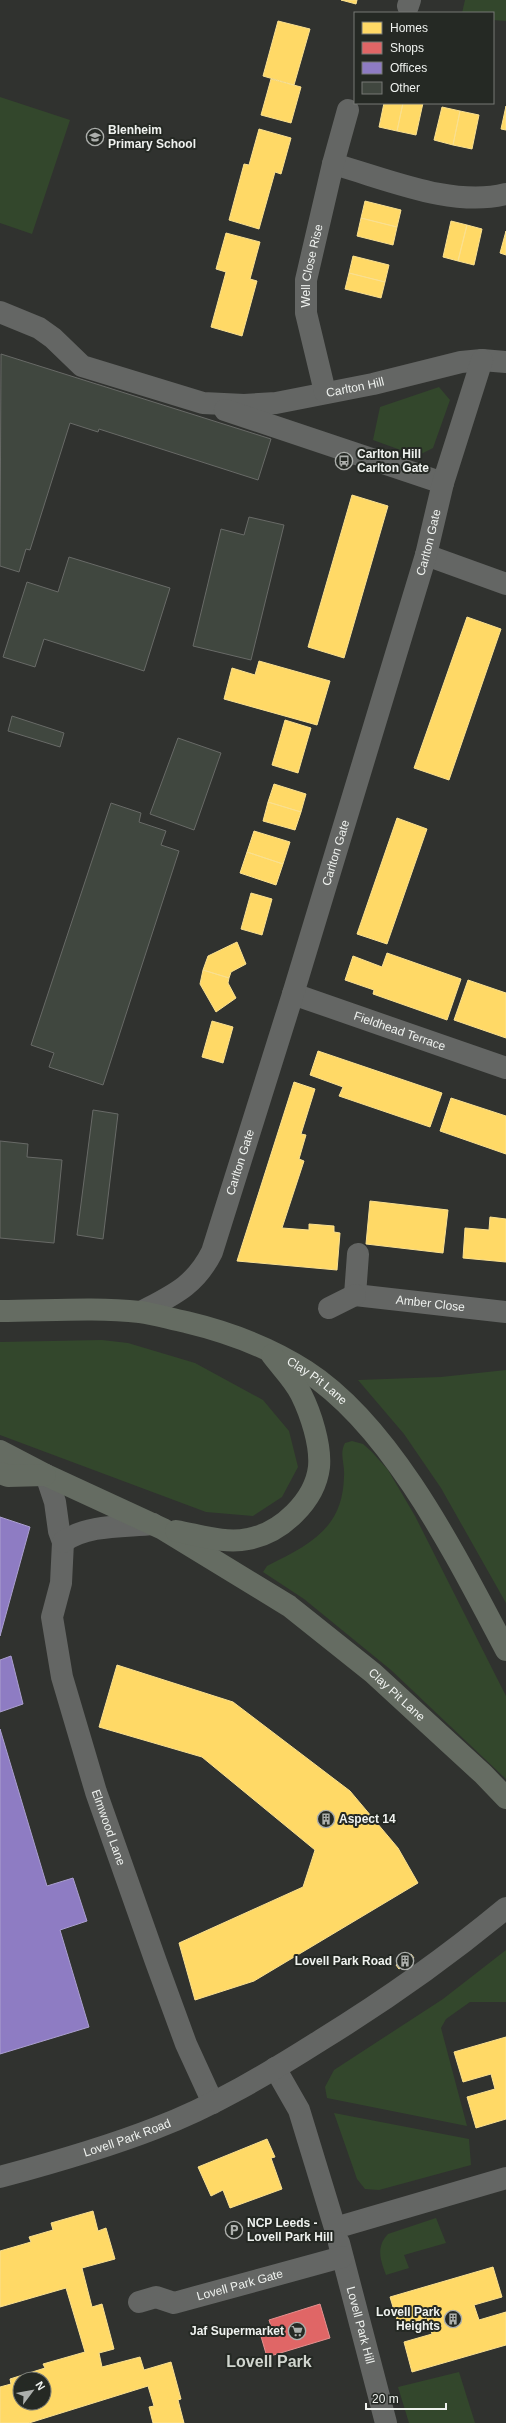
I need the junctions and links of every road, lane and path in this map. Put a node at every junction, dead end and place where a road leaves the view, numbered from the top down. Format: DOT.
graph roads {
  1 [pos="348,110"];
  2 [pos="333,164"];
  3 [pos="506,194"];
  4 [pos="6,320"];
  5 [pos="482,360"];
  6 [pos="506,362"];
  7 [pos="325,392"];
  8 [pos="203,402"];
  9 [pos="443,483"];
  10 [pos="426,555"];
  11 [pos="506,584"];
  12 [pos="293,994"];
  13 [pos="506,1068"];
  14 [pos="358,1254"];
  15 [pos="355,1295"];
  16 [pos="329,1308"];
  17 [pos="0,1311"];
  18 [pos="141,1312"];
  19 [pos="506,1312"];
  20 [pos="266,1348"];
  21 [pos="0,1451"];
  22 [pos="0,1474"];
  23 [pos="46,1475"];
  24 [pos="158,1526"];
  25 [pos="63,1542"];
  26 [pos="506,1650"];
  27 [pos="506,1798"];
  28 [pos="506,1908"];
  29 [pos="276,2068"];
  30 [pos="213,2103"];
  31 [pos="0,2177"];
  32 [pos="506,2178"];
  33 [pos="335,2228"];
  34 [pos="342,2257"];
  35 [pos="139,2302"];
  36 [pos="386,2423"];
  1 -- 2 [label="street, Well Close Rise"];
  2 -- 3 [label="street"];
  2 -- 7 [label="street, Well Close Rise"];
  4 -- 8 [label="street, Carlton Hill"];
  5 -- 6 [label="street, Carlton Hill"];
  5 -- 7 [label="street, Carlton Hill"];
  5 -- 9 [label="street, Carlton Gate"];
  7 -- 8 [label="street, Carlton Hill"];
  8 -- 9 [label="street, Carlton Hill"];
  9 -- 10 [label="street, Carlton Gate"];
  10 -- 11 [label="street"];
  10 -- 12 [label="street, Carlton Gate"];
  12 -- 13 [label="street, Fieldhead Terrace"];
  12 -- 18 [label="street, Carlton Gate"];
  14 -- 15 [label="street"];
  15 -- 16 [label="street"];
  15 -- 19 [label="street, Amber Close"];
  17 -- 18 [label="highway, Clay Pit Lane"];
  18 -- 20 [label="highway, Clay Pit Lane"];
  20 -- 24 [label="highway"];
  20 -- 26 [label="highway, Clay Pit Lane"];
  21 -- 23 [label="highway"];
  22 -- 23 [label="highway, Clay Pit Lane"];
  23 -- 24 [label="highway, Clay Pit Lane"];
  23 -- 25 [label="street, Elmwood Lane"];
  24 -- 25 [label="street"];
  24 -- 27 [label="highway, Clay Pit Lane"];
  25 -- 30 [label="street, Elmwood Lane"];
  28 -- 29 [label="street, Lovell Park Road"];
  29 -- 30 [label="street, Lovell Park Road"];
  29 -- 33 [label="street, Lovell Park Hill"];
  30 -- 31 [label="street, Lovell Park Road"];
  32 -- 33 [label="street"];
  33 -- 34 [label="street, Lovell Park Hill"];
  34 -- 35 [label="street, Lovell Park Gate"];
  34 -- 36 [label="street, Lovell Park Hill"];
}
